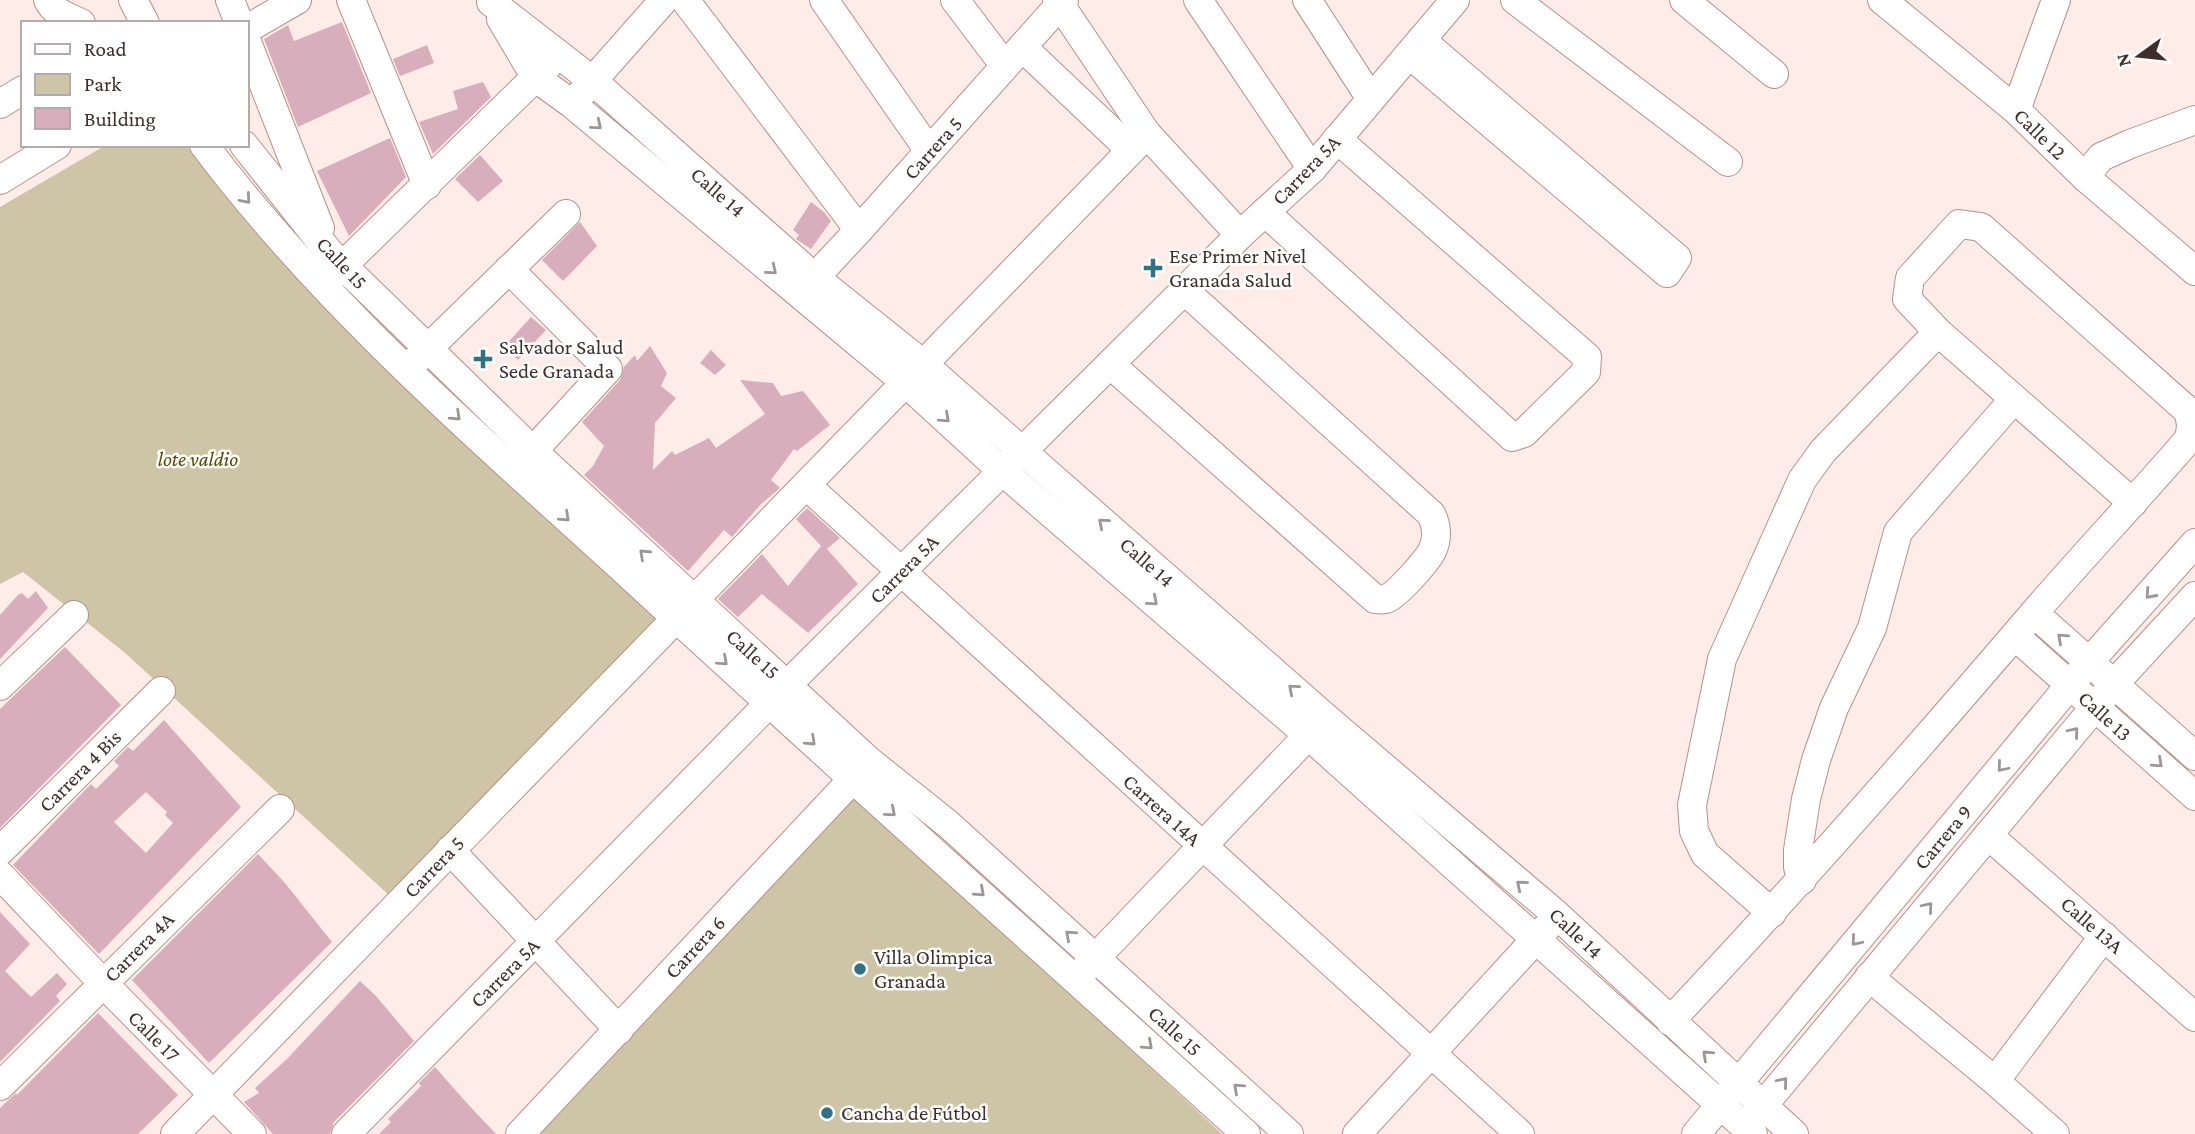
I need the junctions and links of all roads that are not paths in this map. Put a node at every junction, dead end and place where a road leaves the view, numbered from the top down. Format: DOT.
graph roads {
  1 [pos="48,0"];
  2 [pos="230,0"];
  3 [pos="297,0"];
  4 [pos="351,0"];
  5 [pos="664,0"];
  6 [pos="685,0"];
  7 [pos="824,0"];
  8 [pos="955,0"];
  9 [pos="1198,0"];
  10 [pos="1307,0"];
  11 [pos="1515,0"];
  12 [pos="1684,0"];
  13 [pos="1882,0"];
  14 [pos="2056,0"];
  15 [pos="490,1"];
  16 [pos="1060,1"];
  17 [pos="1446,4"];
  18 [pos="77,21"];
  19 [pos="238,21"];
  20 [pos="248,28"];
  21 [pos="248,44"];
  22 [pos="1415,47"];
  23 [pos="557,56"];
  24 [pos="1013,56"];
  25 [pos="1774,74"];
  26 [pos="536,78"];
  27 [pos="593,81"];
  28 [pos="21,91"];
  29 [pos="1371,99"];
  30 [pos="0,104"];
  31 [pos="572,104"];
  32 [pos="2016,110"];
  33 [pos="2195,120"];
  34 [pos="1337,139"];
  35 [pos="1139,142"];
  36 [pos="54,147"];
  37 [pos="205,147"];
  38 [pos="246,147"];
  39 [pos="929,151"];
  40 [pos="1728,162"];
  41 [pos="1312,169"];
  42 [pos="2085,177"];
  43 [pos="0,180"];
  44 [pos="427,185"];
  45 [pos="1265,212"];
  46 [pos="566,214"];
  47 [pos="859,230"];
  48 [pos="1240,234"];
  49 [pos="336,259"];
  50 [pos="509,269"];
  51 [pos="2195,271"];
  52 [pos="807,285"];
  53 [pos="322,286"];
  54 [pos="1184,290"];
  55 [pos="1938,332"];
  56 [pos="427,349"];
  57 [pos="1110,364"];
  58 [pos="406,370"];
  59 [pos="914,373"];
  60 [pos="2014,399"];
  61 [pos="524,461"];
  62 [pos="1012,462"];
  63 [pos="806,485"];
  64 [pos="2133,503"];
  65 [pos="2195,543"];
  66 [pos="901,572"];
  67 [pos="2195,596"];
  68 [pos="685,609"];
  69 [pos="2034,613"];
  70 [pos="74,615"];
  71 [pos="2015,636"];
  72 [pos="2089,662"];
  73 [pos="2114,684"];
  74 [pos="2070,685"];
  75 [pos="0,686"];
  76 [pos="161,691"];
  77 [pos="778,694"];
  78 [pos="2095,706"];
  79 [pos="1316,726"];
  80 [pos="2195,756"];
  81 [pos="861,770"];
  82 [pos="2195,796"];
  83 [pos="280,808"];
  84 [pos="1988,835"];
  85 [pos="1202,846"];
  86 [pos="450,850"];
  87 [pos="0,851"];
  88 [pos="0,875"];
  89 [pos="1801,880"];
  90 [pos="1772,913"];
  91 [pos="1558,915"];
  92 [pos="2104,936"];
  93 [pos="1535,940"];
  94 [pos="535,942"];
  95 [pos="1095,958"];
  96 [pos="1869,977"];
  97 [pos="1075,979"];
  98 [pos="103,983"];
  99 [pos="2195,1017"];
  100 [pos="1670,1021"];
  101 [pos="618,1030"];
  102 [pos="1431,1053"];
  103 [pos="1995,1081"];
  104 [pos="0,1086"];
  105 [pos="1729,1094"];
  106 [pos="213,1095"];
  107 [pos="1750,1125"];
  108 [pos="174,1134"];
  109 [pos="252,1134"];
  110 [pos="346,1134"];
  111 [pos="520,1134"];
  112 [pos="1246,1134"];
  113 [pos="1289,1134"];
  114 [pos="1357,1134"];
  115 [pos="1520,1134"];
  116 [pos="1696,1134"];
  117 [pos="1794,1134"];
  118 [pos="2055,1134"];
  1 -- 18 [label="street"];
  2 -- 19 [label="street"];
  3 -- 20 [label="street"];
  4 -- 44 [label="street"];
  5 -- 27 [label="street"];
  6 -- 47 [label="street"];
  7 -- 39 [label="street"];
  8 -- 24 [label="street"];
  9 -- 41 [label="street"];
  10 -- 29 [label="street"];
  11 -- 40 [label="street"];
  12 -- 25 [label="street"];
  13 -- 32 [label="street, Calle 12"];
  14 -- 32 [label="street"];
  15 -- 23 [label="street, Calle 14"];
  15 -- 26 [label="street, Calle 14"];
  16 -- 24 [label="street, Carrera 5"];
  16 -- 35 [label="street"];
  17 -- 22 [label="street, Carrera 5A"];
  21 -- 49 [label="street"];
  22 -- 22 [label="street"];
  22 -- 29 [label="street, Carrera 5A"];
  23 -- 26 [label="street"];
  23 -- 27 [label="street, Calle 14"];
  24 -- 35 [label="street"];
  24 -- 39 [label="street, Carrera 5"];
  26 -- 31 [label="street, Calle 14"];
  26 -- 44 [label="street"];
  27 -- 31 [label="street"];
  27 -- 52 [label="street, Calle 14"];
  28 -- 30 [label="street"];
  29 -- 34 [label="street, Carrera 5A"];
  31 -- 52 [label="street, Calle 14, one-way"];
  32 -- 42 [label="street, Calle 12"];
  33 -- 42 [label="street"];
  34 -- 41 [label="street, Carrera 5A"];
  34 -- 45 [label="street"];
  35 -- 48 [label="street"];
  35 -- 59 [label="street, Carrera 5"];
  36 -- 43 [label="street"];
  37 -- 53 [label="street, Calle 15, one-way"];
  38 -- 49 [label="street, Calle 15"];
  39 -- 47 [label="street, Carrera 5"];
  41 -- 45 [label="street, Carrera 5A"];
  42 -- 51 [label="street, Calle 12"];
  44 -- 49 [label="street"];
  45 -- 48 [label="street, Carrera 5A"];
  46 -- 50 [label="street"];
  47 -- 52 [label="street, Carrera 5"];
  48 -- 54 [label="street, Carrera 5A"];
  49 -- 53 [label="street"];
  49 -- 56 [label="street, Calle 15"];
  50 -- 56 [label="street"];
  50 -- 61 [label="street"];
  52 -- 59 [label="street, Calle 14"];
  53 -- 58 [label="street, Calle 15"];
  54 -- 57 [label="street, Carrera 5A"];
  54 -- 57 [label="street"];
  55 -- 60 [label="street"];
  55 -- 64 [label="street"];
  55 -- 90 [label="street"];
  56 -- 58 [label="street"];
  56 -- 61 [label="street, Calle 15"];
  57 -- 62 [label="street, Carrera 5A"];
  58 -- 61 [label="street, Calle 15, one-way"];
  59 -- 62 [label="street, Calle 14"];
  59 -- 63 [label="street, Carrera 5"];
  60 -- 64 [label="street"];
  60 -- 89 [label="street"];
  61 -- 68 [label="street, Calle 15"];
  62 -- 66 [label="street, Carrera 5A"];
  62 -- 79 [label="street, Calle 14"];
  63 -- 66 [label="street, Carrera 14A"];
  63 -- 68 [label="street, Carrera 5"];
  64 -- 69 [label="street"];
  65 -- 72 [label="street, Carrera 9, one-way"];
  66 -- 77 [label="street, Carrera 5A"];
  66 -- 85 [label="street, Carrera 14A"];
  67 -- 73 [label="street, Carrera 9"];
  68 -- 77 [label="street, Calle 15"];
  68 -- 86 [label="street, Carrera 5"];
  69 -- 71 [label="street"];
  72 -- 69 [label="street, Calle 13, one-way"];
  70 -- 75 [label="street"];
  71 -- 74 [label="street, Calle 13"];
  71 -- 89 [label="street"];
  72 -- 73 [label="street, Calle 13"];
  72 -- 74 [label="street, Carrera 9"];
  73 -- 78 [label="street, Carrera 9"];
  73 -- 80 [label="street, Calle 13"];
  74 -- 78 [label="street, Calle 13"];
  74 -- 105 [label="street, Carrera 9, one-way"];
  76 -- 87 [label="street, Carrera 4 Bis"];
  77 -- 81 [label="street, Calle 15"];
  77 -- 94 [label="street, Carrera 5A"];
  78 -- 82 [label="street, Calle 13, one-way"];
  84 -- 78 [label="street, Carrera 9, one-way"];
  79 -- 85 [label="street"];
  91 -- 79 [label="street, Calle 14, one-way"];
  79 -- 93 [label="street, Calle 14"];
  95 -- 81 [label="street, Calle 15, one-way"];
  81 -- 97 [label="street, Calle 15, one-way"];
  81 -- 101 [label="street, Carrera 6"];
  83 -- 98 [label="street, Carrera 4A"];
  84 -- 92 [label="street, Calle 13A"];
  96 -- 84 [label="street, Carrera 9, one-way"];
  85 -- 95 [label="street"];
  85 -- 102 [label="street, Carrera 14A"];
  86 -- 94 [label="street"];
  86 -- 106 [label="street, Carrera 5"];
  88 -- 98 [label="street, Calle 17"];
  89 -- 90 [label="street"];
  90 -- 100 [label="street"];
  91 -- 93 [label="street"];
  91 -- 100 [label="street, Calle 14"];
  92 -- 99 [label="street, Calle 13A"];
  92 -- 103 [label="street"];
  93 -- 102 [label="street"];
  93 -- 105 [label="street, Calle 14"];
  94 -- 101 [label="street"];
  94 -- 110 [label="street, Carrera 5A"];
  95 -- 97 [label="street"];
  113 -- 95 [label="street, Calle 15, one-way"];
  96 -- 103 [label="street"];
  107 -- 96 [label="street, Carrera 9, one-way"];
  97 -- 112 [label="street, Calle 15, one-way"];
  98 -- 104 [label="street, Carrera 4A"];
  98 -- 106 [label="street, Calle 17"];
  105 -- 100 [label="street, Calle 14, one-way"];
  101 -- 111 [label="street, Carrera 6"];
  102 -- 114 [label="street"];
  102 -- 115 [label="street, Carrera 14A"];
  103 -- 118 [label="street"];
  105 -- 107 [label="street, Calle 14"];
  105 -- 116 [label="street, Carrera 9"];
  106 -- 108 [label="street, Carrera 5"];
  106 -- 109 [label="street, Calle 17"];
  107 -- 117 [label="street, Calle 14"];
}
